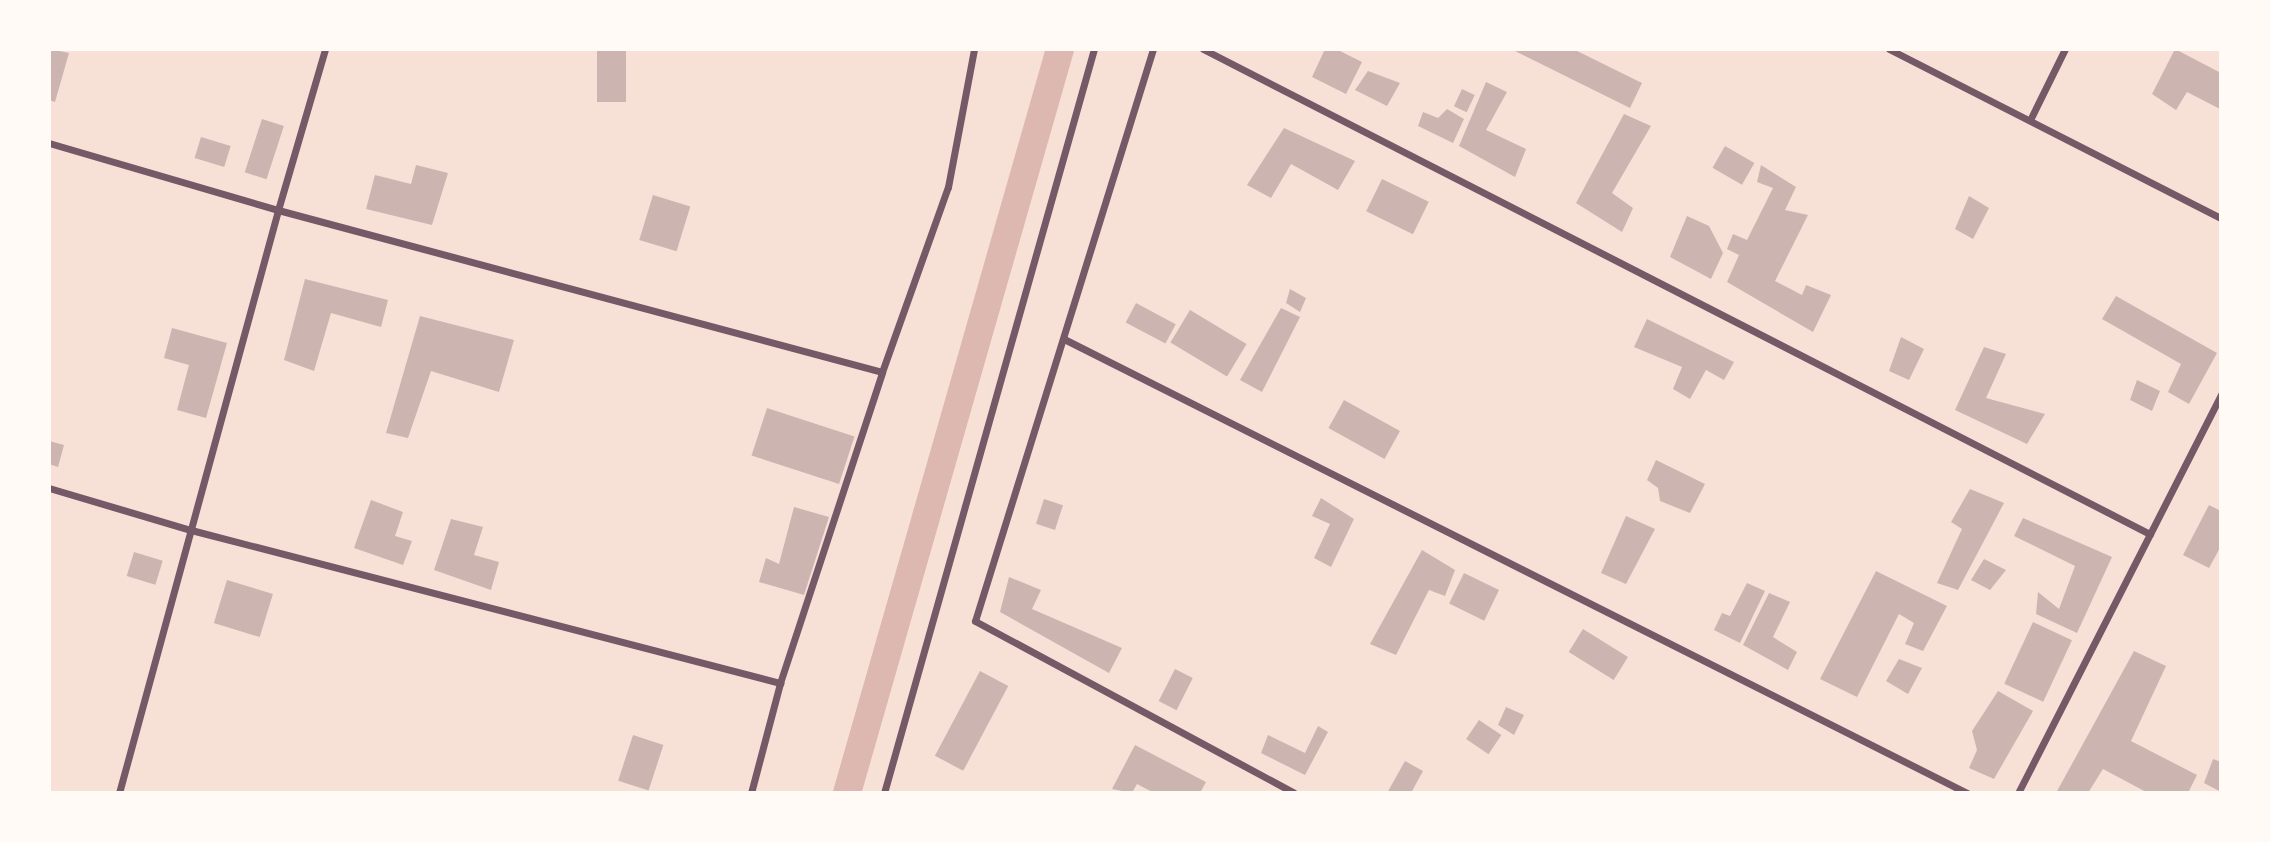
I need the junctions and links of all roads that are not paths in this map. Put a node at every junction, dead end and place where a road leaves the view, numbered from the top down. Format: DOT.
graph roads {
  1 [pos="325,49"];
  2 [pos="974,49"];
  3 [pos="1094,49"];
  4 [pos="1153,49"];
  5 [pos="1203,49"];
  6 [pos="1889,49"];
  7 [pos="2065,49"];
  8 [pos="2030,120"];
  9 [pos="49,143"];
  10 [pos="278,210"];
  11 [pos="2221,218"];
  12 [pos="1064,339"];
  13 [pos="882,372"];
  14 [pos="2221,394"];
  15 [pos="49,488"];
  16 [pos="191,530"];
  17 [pos="2150,534"];
  18 [pos="780,683"];
  19 [pos="119,793"];
  20 [pos="751,793"];
  21 [pos="884,793"];
  22 [pos="1294,793"];
  23 [pos="1967,793"];
  24 [pos="2018,793"];
  1 -- 10 [label="street"];
  2 -- 13 [label="street"];
  3 -- 21 [label="street"];
  4 -- 12 [label="street"];
  5 -- 17 [label="street"];
  6 -- 8 [label="street"];
  7 -- 8 [label="street"];
  8 -- 11 [label="street"];
  9 -- 10 [label="street"];
  10 -- 13 [label="street"];
  10 -- 16 [label="street"];
  12 -- 22 [label="street"];
  12 -- 23 [label="street"];
  13 -- 18 [label="street"];
  14 -- 17 [label="street"];
  15 -- 16 [label="street"];
  16 -- 18 [label="street"];
  16 -- 19 [label="street"];
  17 -- 24 [label="street"];
  18 -- 20 [label="street"];
}
